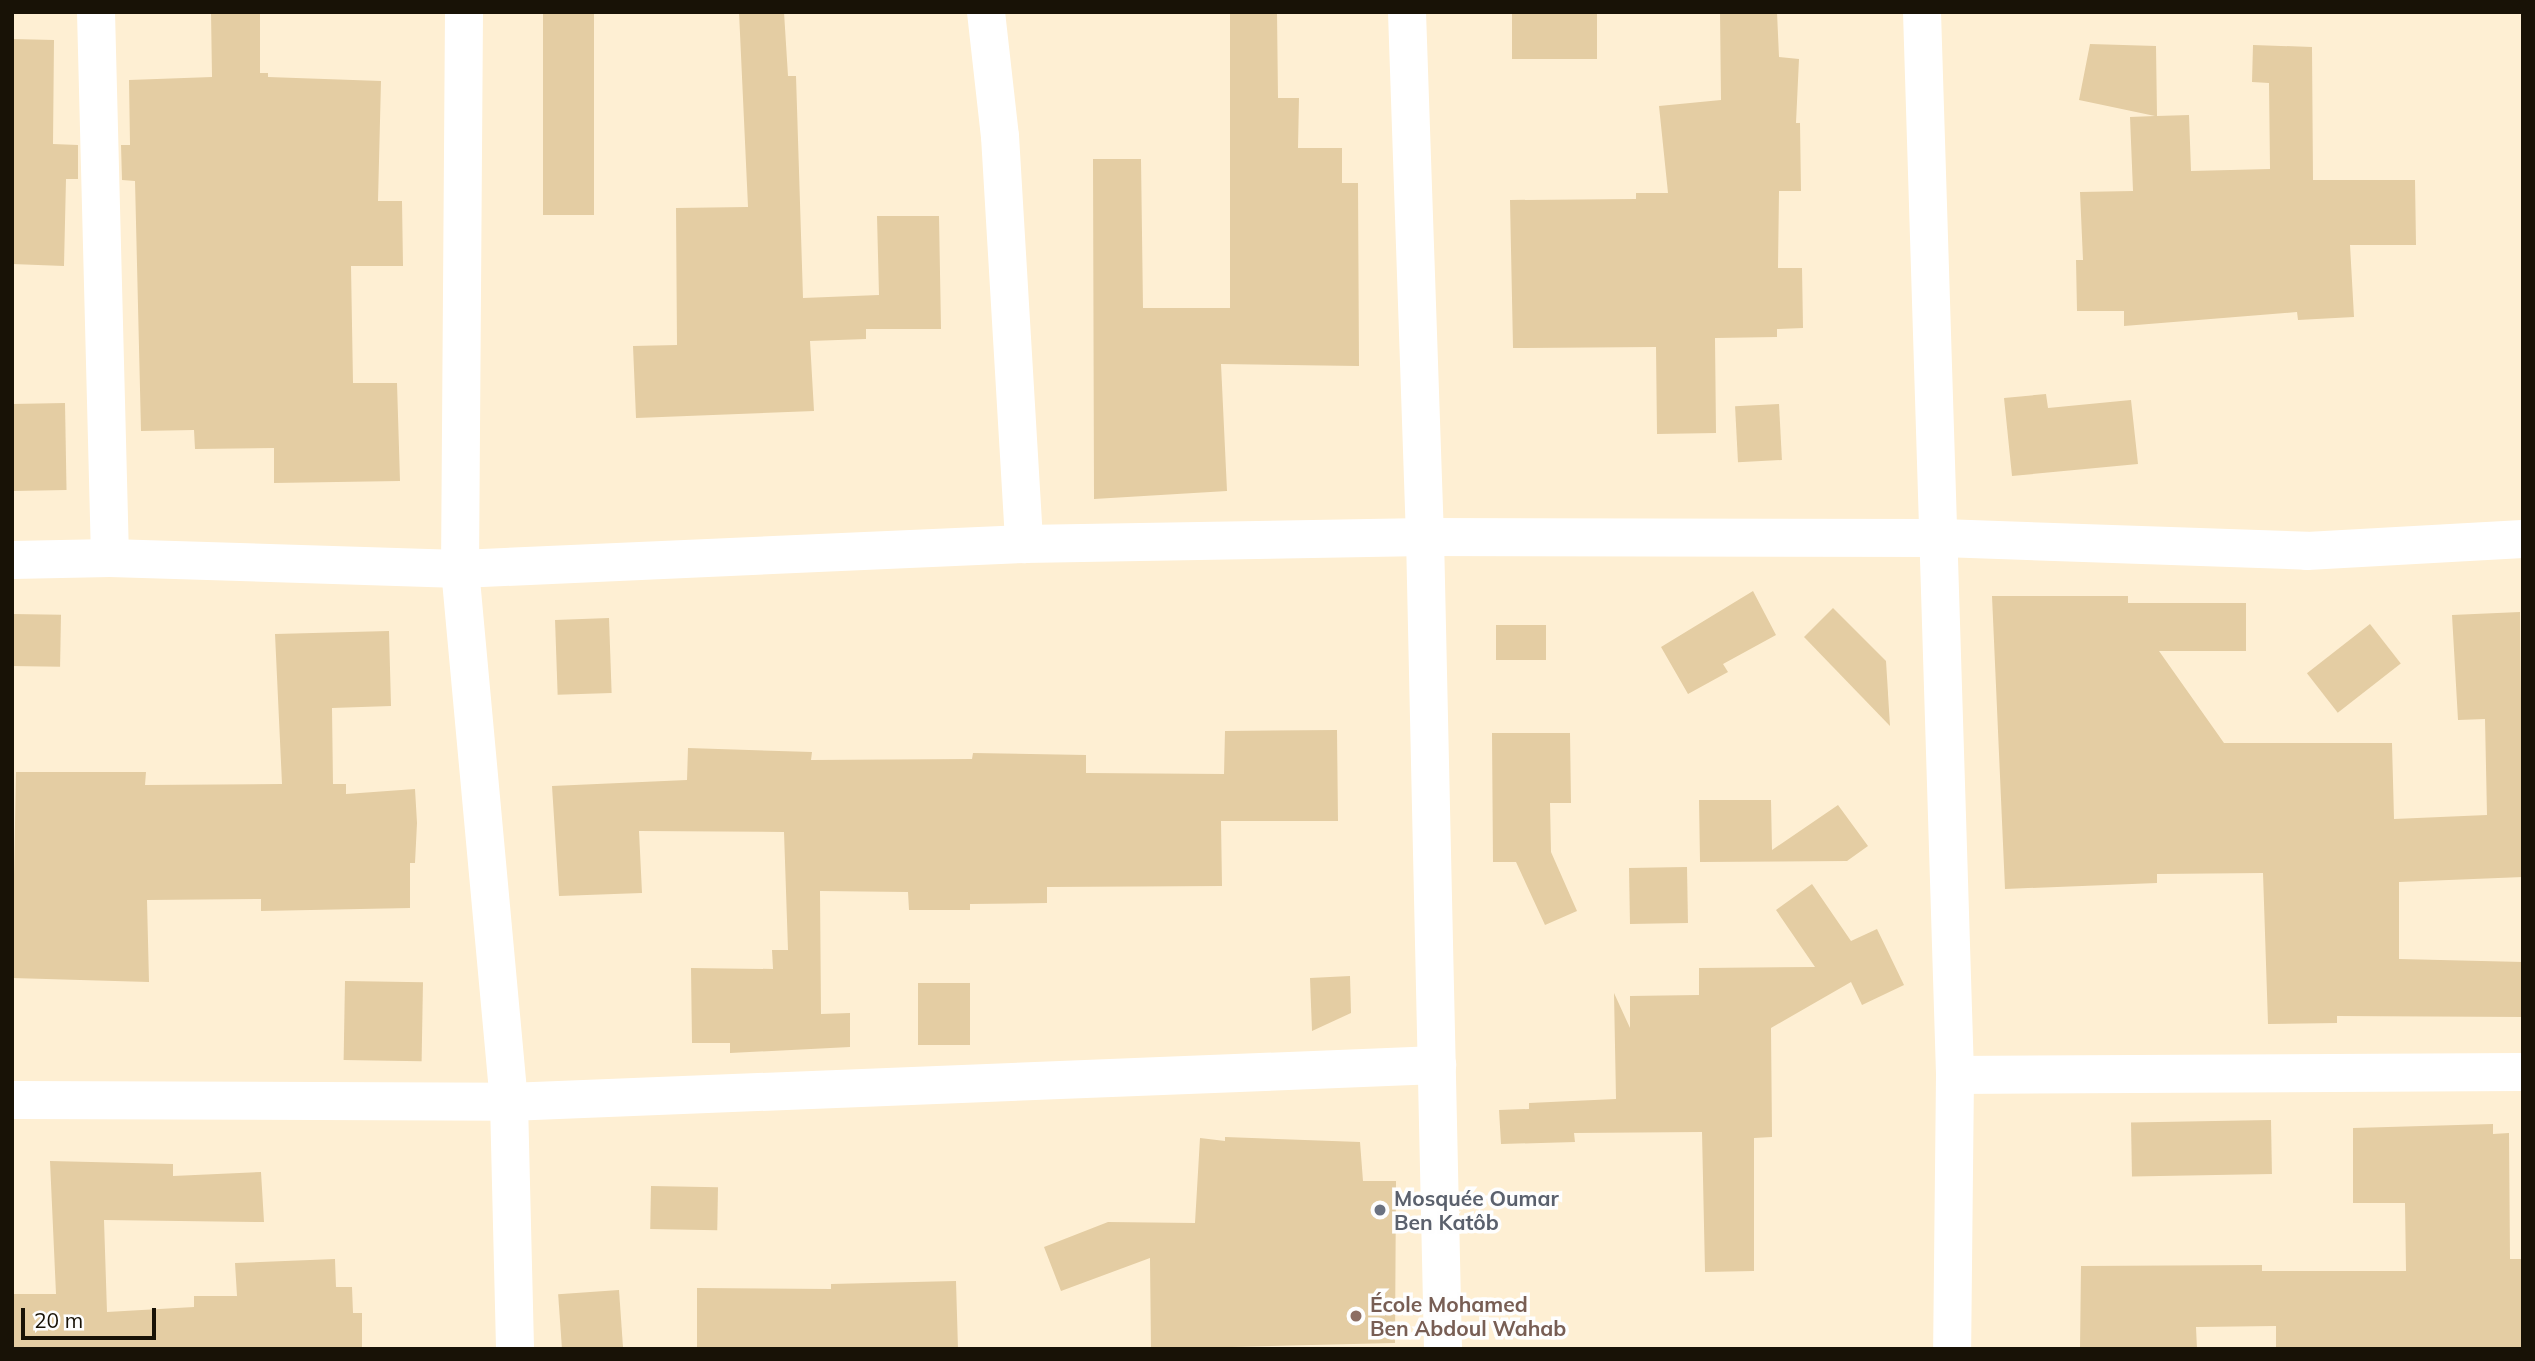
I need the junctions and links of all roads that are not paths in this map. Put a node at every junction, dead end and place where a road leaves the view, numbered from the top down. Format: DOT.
graph roads {
  1 [pos="96,12"];
  2 [pos="464,12"];
  3 [pos="986,12"];
  4 [pos="1407,12"];
  5 [pos="1922,12"];
  6 [pos="1425,537"];
  7 [pos="1942,538"];
  8 [pos="2523,539"];
  9 [pos="1024,544"];
  10 [pos="110,558"];
  11 [pos="12,560"];
  12 [pos="460,569"];
  13 [pos="1437,1065"];
  14 [pos="2523,1072"];
  15 [pos="1955,1075"];
  16 [pos="12,1100"];
  17 [pos="509,1102"];
  18 [pos="515,1349"];
  19 [pos="1443,1349"];
  20 [pos="1952,1349"];
  1 -- 10 [label="street"];
  2 -- 12 [label="street"];
  3 -- 9 [label="street"];
  4 -- 6 [label="street"];
  5 -- 7 [label="street"];
  6 -- 7 [label="street"];
  6 -- 9 [label="street"];
  6 -- 13 [label="street"];
  7 -- 8 [label="street"];
  7 -- 15 [label="street"];
  9 -- 12 [label="street"];
  10 -- 11 [label="street"];
  10 -- 12 [label="street"];
  12 -- 17 [label="street"];
  13 -- 17 [label="street"];
  13 -- 19 [label="street"];
  14 -- 15 [label="street"];
  15 -- 20 [label="street"];
  16 -- 17 [label="street"];
  17 -- 18 [label="street"];
}
